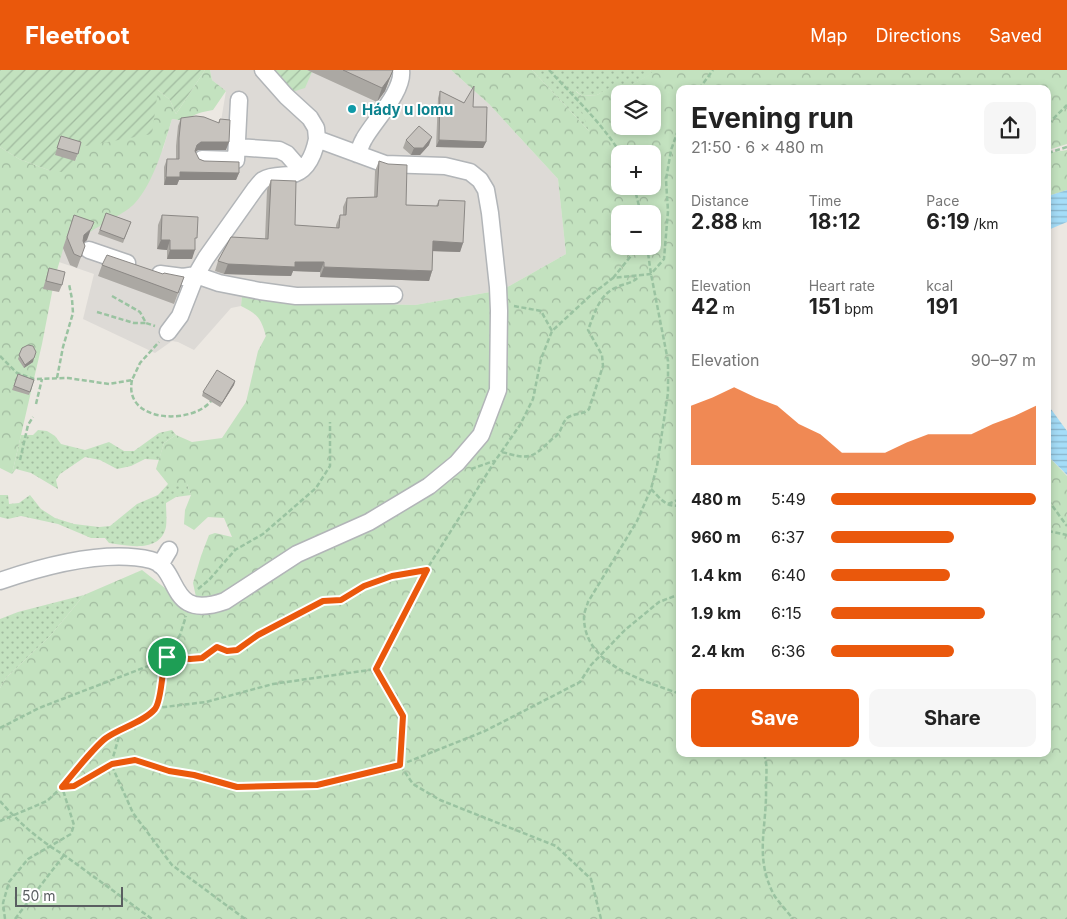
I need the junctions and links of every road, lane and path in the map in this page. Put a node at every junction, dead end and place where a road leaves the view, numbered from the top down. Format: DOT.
graph roads {
  1 [pos="263,70"];
  2 [pos="400,70"];
  3 [pos="549,70"];
  4 [pos="713,70"];
  5 [pos="702,85"];
  6 [pos="299,92"];
  7 [pos="239,100"];
  8 [pos="1067,105"];
  9 [pos="302,110"];
  10 [pos="1051,121"];
  11 [pos="676,136"];
  12 [pos="317,139"];
  13 [pos="616,145"];
  14 [pos="237,147"];
  15 [pos="1067,147"];
  16 [pos="1051,152"];
  17 [pos="357,154"];
  18 [pos="202,159"];
  19 [pos="300,170"];
  20 [pos="89,250"];
  21 [pos="632,255"];
  22 [pos="648,255"];
  23 [pos="651,274"];
  24 [pos="196,275"];
  25 [pos="640,275"];
  26 [pos="613,278"];
  27 [pos="69,284"];
  28 [pos="394,295"];
  29 [pos="112,296"];
  30 [pos="532,308"];
  31 [pos="97,312"];
  32 [pos="146,322"];
  33 [pos="552,331"];
  34 [pos="168,332"];
  35 [pos="0,356"];
  36 [pos="57,378"];
  37 [pos="42,379"];
  38 [pos="132,380"];
  39 [pos="210,401"];
  40 [pos="36,404"];
  41 [pos="33,417"];
  42 [pos="330,422"];
  43 [pos="502,452"];
  44 [pos="20,460"];
  45 [pos="651,489"];
  46 [pos="676,500"];
  47 [pos="666,504"];
  48 [pos="1051,504"];
  49 [pos="676,507"];
  50 [pos="1067,526"];
  51 [pos="1051,532"];
  52 [pos="1067,535"];
  53 [pos="170,550"];
  54 [pos="160,565"];
  55 [pos="427,570"];
  56 [pos="0,581"];
  57 [pos="676,596"];
  58 [pos="188,603"];
  59 [pos="601,655"];
  60 [pos="166,658"];
  61 [pos="376,669"];
  62 [pos="676,692"];
  63 [pos="156,708"];
  64 [pos="0,728"];
  65 [pos="121,728"];
  66 [pos="765,757"];
  67 [pos="112,764"];
  68 [pos="400,765"];
  69 [pos="62,787"];
  70 [pos="0,801"];
  71 [pos="12,815"];
  72 [pos="0,821"];
  73 [pos="49,846"];
  74 [pos="64,855"];
  75 [pos="6,919"];
  76 [pos="15,919"];
  77 [pos="152,919"];
  78 [pos="245,919"];
  79 [pos="601,919"];
  80 [pos="793,919"];
  1 -- 9 [label="lane"];
  2 -- 17 [label="lane"];
  3 -- 13 [label="path"];
  4 -- 5 [label="path"];
  6 -- 9 [label="lane"];
  7 -- 14 [label="lane"];
  8 -- 10 [label="path"];
  9 -- 12 [label="lane"];
  11 -- 23 [label="path"];
  12 -- 17 [label="lane"];
  12 -- 19 [label="lane"];
  14 -- 18 [label="lane"];
  14 -- 19 [label="lane"];
  15 -- 16 [label="path"];
  17 -- 58 [label="lane"];
  19 -- 24 [label="lane"];
  20 -- 24 [label="lane"];
  21 -- 26 [label="path"];
  22 -- 23 [label="path"];
  23 -- 25 [label="path"];
  23 -- 45 [label="path"];
  24 -- 28 [label="lane"];
  24 -- 34 [label="lane"];
  25 -- 26 [label="path"];
  25 -- 43 [label="path"];
  26 -- 33 [label="path"];
  27 -- 36 [label="path"];
  29 -- 32 [label="path"];
  30 -- 33 [label="path"];
  31 -- 32 [label="path"];
  32 -- 34 [label="path"];
  33 -- 43 [label="path"];
  34 -- 38 [label="path"];
  35 -- 37 [label="path"];
  36 -- 37 [label="path"];
  36 -- 38 [label="path"];
  37 -- 40 [label="path"];
  38 -- 39 [label="path"];
  41 -- 44 [label="path"];
  42 -- 58 [label="path"];
  43 -- 55 [label="path"];
  45 -- 47 [label="path"];
  45 -- 59 [label="path"];
  46 -- 47 [label="path"];
  47 -- 49 [label="path"];
  48 -- 50 [label="path"];
  51 -- 52 [label="path"];
  53 -- 54 [label="lane"];
  54 -- 56 [label="lane"];
  54 -- 58 [label="lane"];
  55 -- 60 [label="path"];
  55 -- 61 [label="path"];
  57 -- 59 [label="path"];
  58 -- 60 [label="path"];
  59 -- 62 [label="path"];
  59 -- 68 [label="path"];
  60 -- 63 [label="path"];
  60 -- 64 [label="path"];
  61 -- 63 [label="path"];
  61 -- 68 [label="path"];
  63 -- 65 [label="path"];
  65 -- 67 [label="path"];
  65 -- 69 [label="path"];
  66 -- 80 [label="path"];
  67 -- 68 [label="path"];
  67 -- 69 [label="path"];
  67 -- 78 [label="path"];
  68 -- 79 [label="path"];
  69 -- 71 [label="path"];
  69 -- 73 [label="path"];
  70 -- 71 [label="path"];
  71 -- 72 [label="path"];
  71 -- 73 [label="path"];
  73 -- 74 [label="path"];
  73 -- 75 [label="path"];
  74 -- 76 [label="path"];
  74 -- 77 [label="path"];
}
